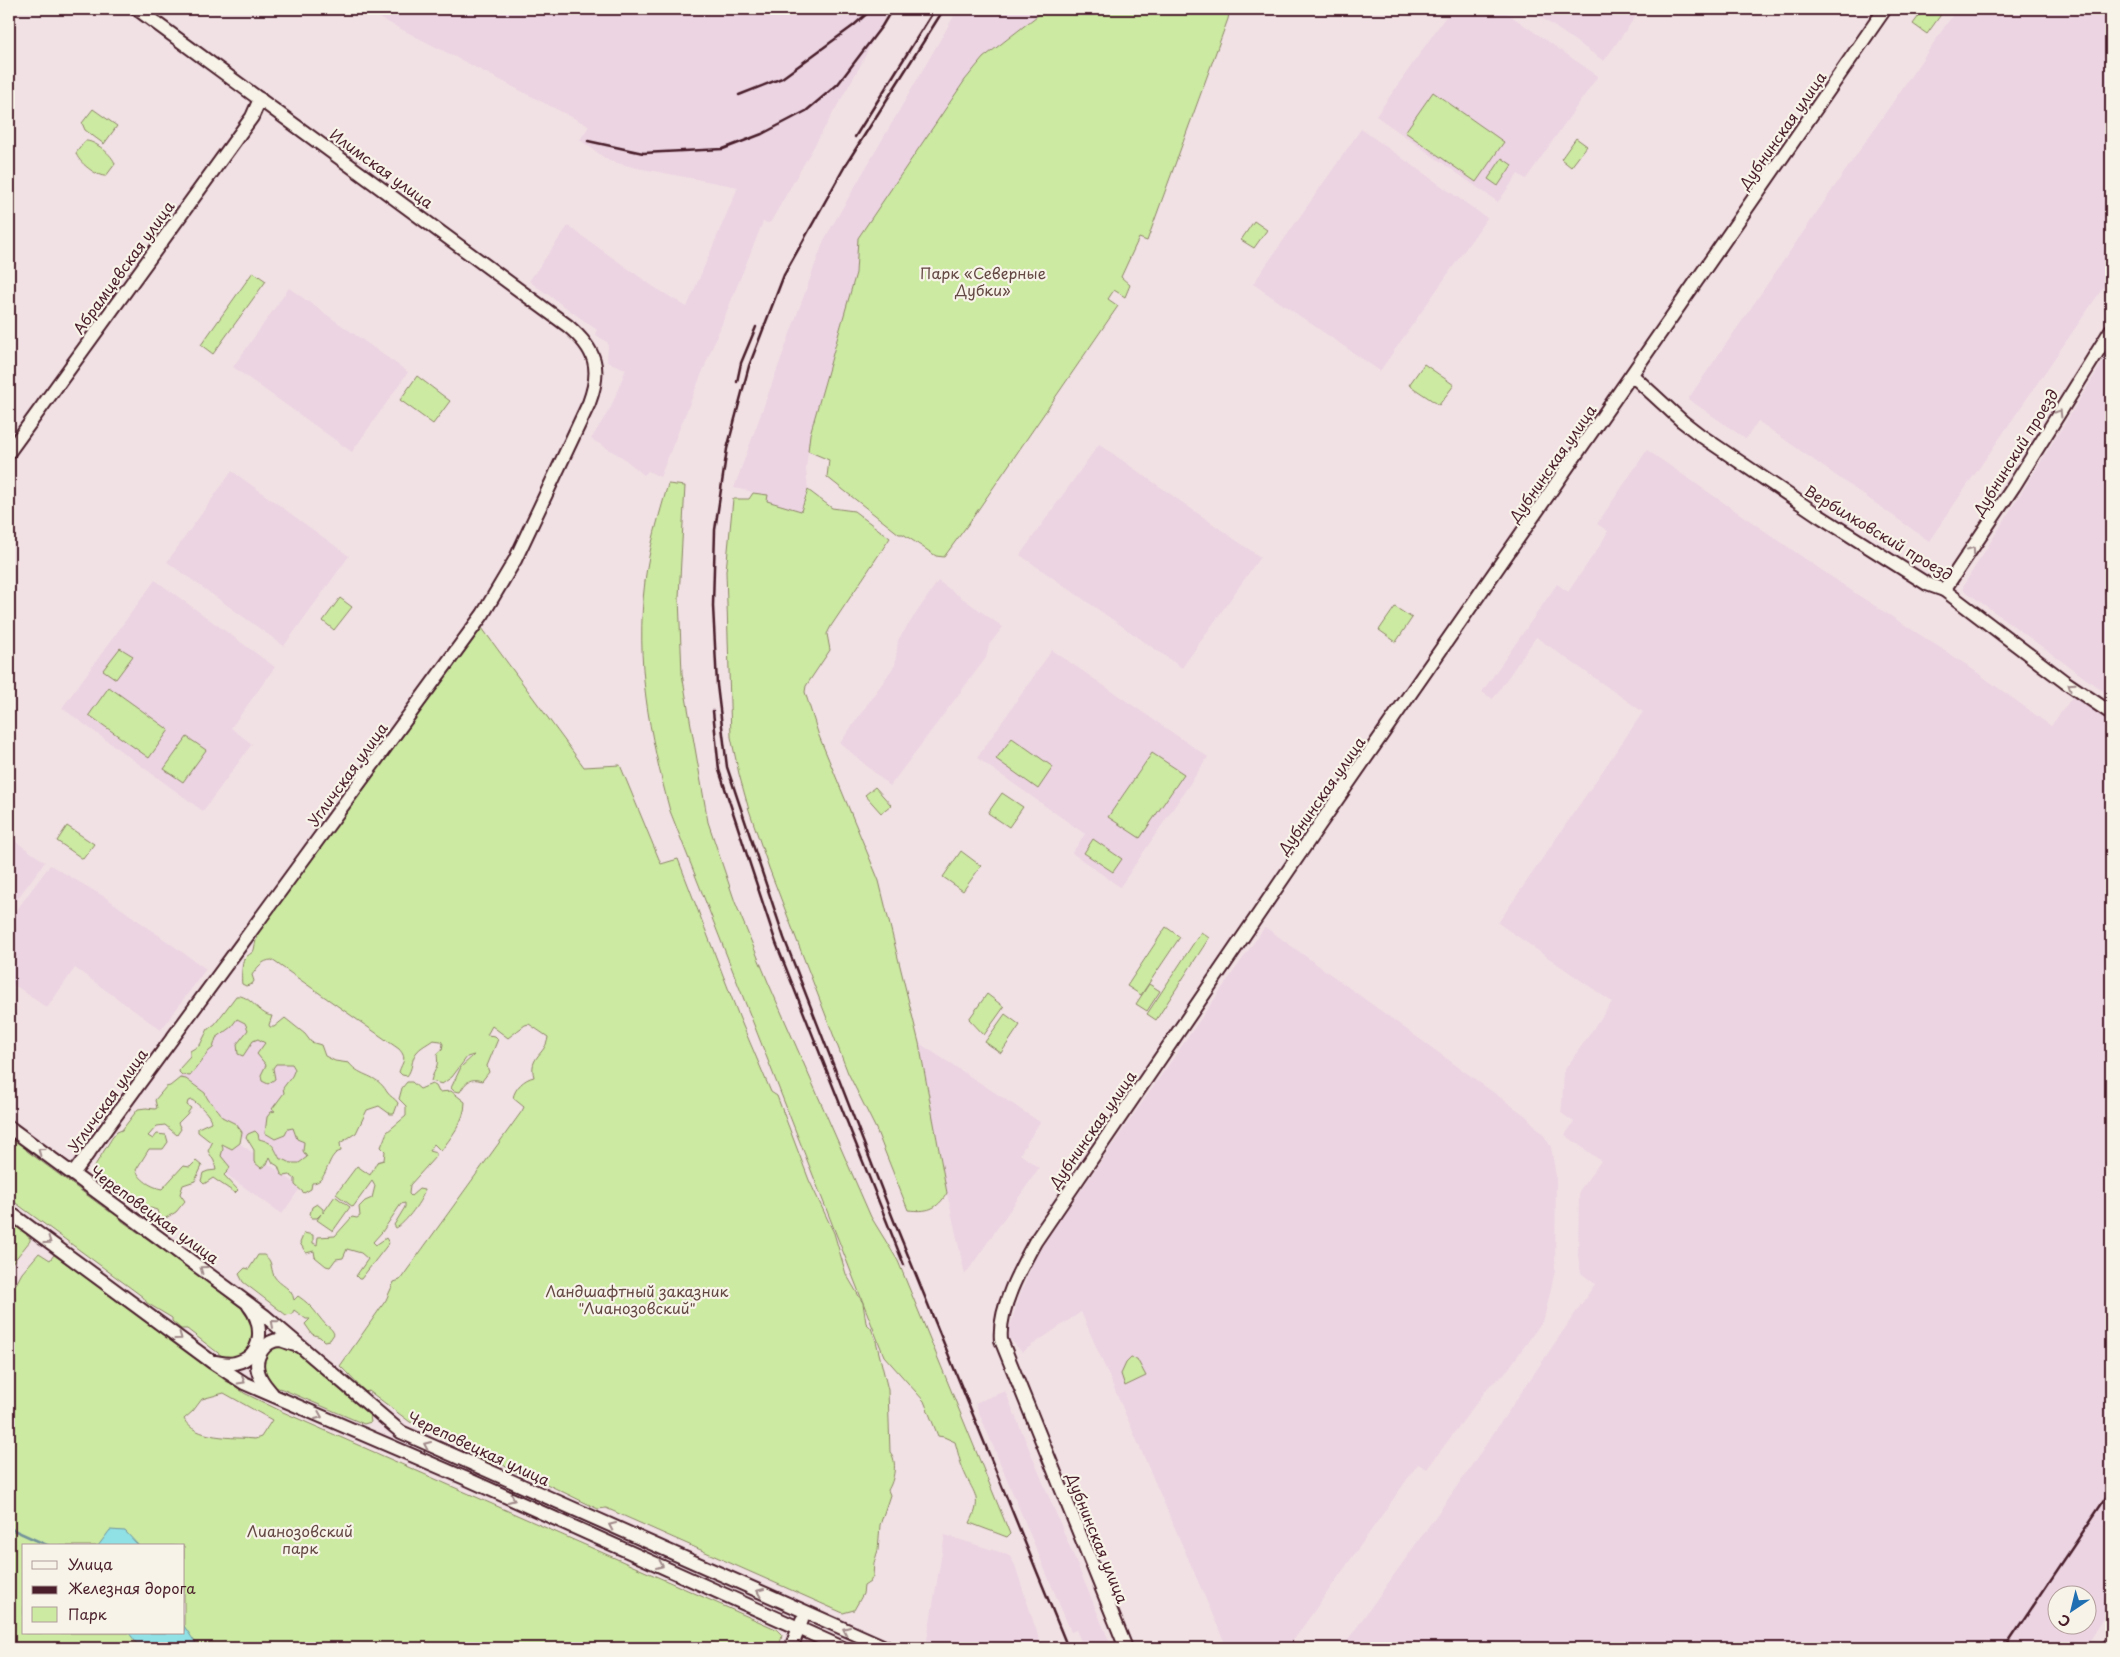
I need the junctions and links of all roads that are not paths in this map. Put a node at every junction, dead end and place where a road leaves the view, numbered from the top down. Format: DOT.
graph roads {
  1 [pos="137,9"];
  2 [pos="1885,9"];
  3 [pos="260,99"];
  4 [pos="2111,330"];
  5 [pos="596,365"];
  6 [pos="1632,375"];
  7 [pos="9,452"];
  8 [pos="1944,590"];
  9 [pos="2111,713"];
  10 [pos="9,1127"];
  11 [pos="73,1174"];
  12 [pos="9,1212"];
  13 [pos="242,1298"];
  14 [pos="304,1349"];
  15 [pos="212,1362"];
  16 [pos="275,1397"];
  17 [pos="805,1612"];
  18 [pos="798,1628"];
  19 [pos="2111,1644"];
  20 [pos="791,1648"];
  21 [pos="843,1648"];
  22 [pos="887,1648"];
  23 [pos="1126,1648"];
  24 [pos="2108,1648"];
  1 -- 3 [label="street, Илимская улица"];
  2 -- 6 [label="street, Дубнинская улица"];
  3 -- 5 [label="street, Илимская улица"];
  3 -- 7 [label="street, Абрамцевская улица"];
  8 -- 4 [label="street, Дубнинский проезд, one-way"];
  5 -- 11 [label="street, Угличская улица"];
  6 -- 8 [label="street, Вербилковский проезд"];
  6 -- 23 [label="street, Дубнинская улица"];
  9 -- 8 [label="street, Вербилковский проезд, one-way"];
  11 -- 10 [label="street, Череповецкая улица, one-way"];
  13 -- 11 [label="street, Череповецкая улица, one-way"];
  12 -- 15 [label="street, one-way"];
  14 -- 13 [label="street, Череповецкая улица, one-way"];
  13 -- 15 [label="street"];
  14 -- 16 [label="street"];
  17 -- 14 [label="street, Череповецкая улица, one-way"];
  15 -- 16 [label="street, one-way"];
  16 -- 18 [label="street, one-way"];
  17 -- 18 [label="street"];
  22 -- 17 [label="street, Череповецкая улица, one-way"];
  18 -- 20 [label="street"];
  18 -- 21 [label="street"];
  19 -- 24 [label="main road"];
}
